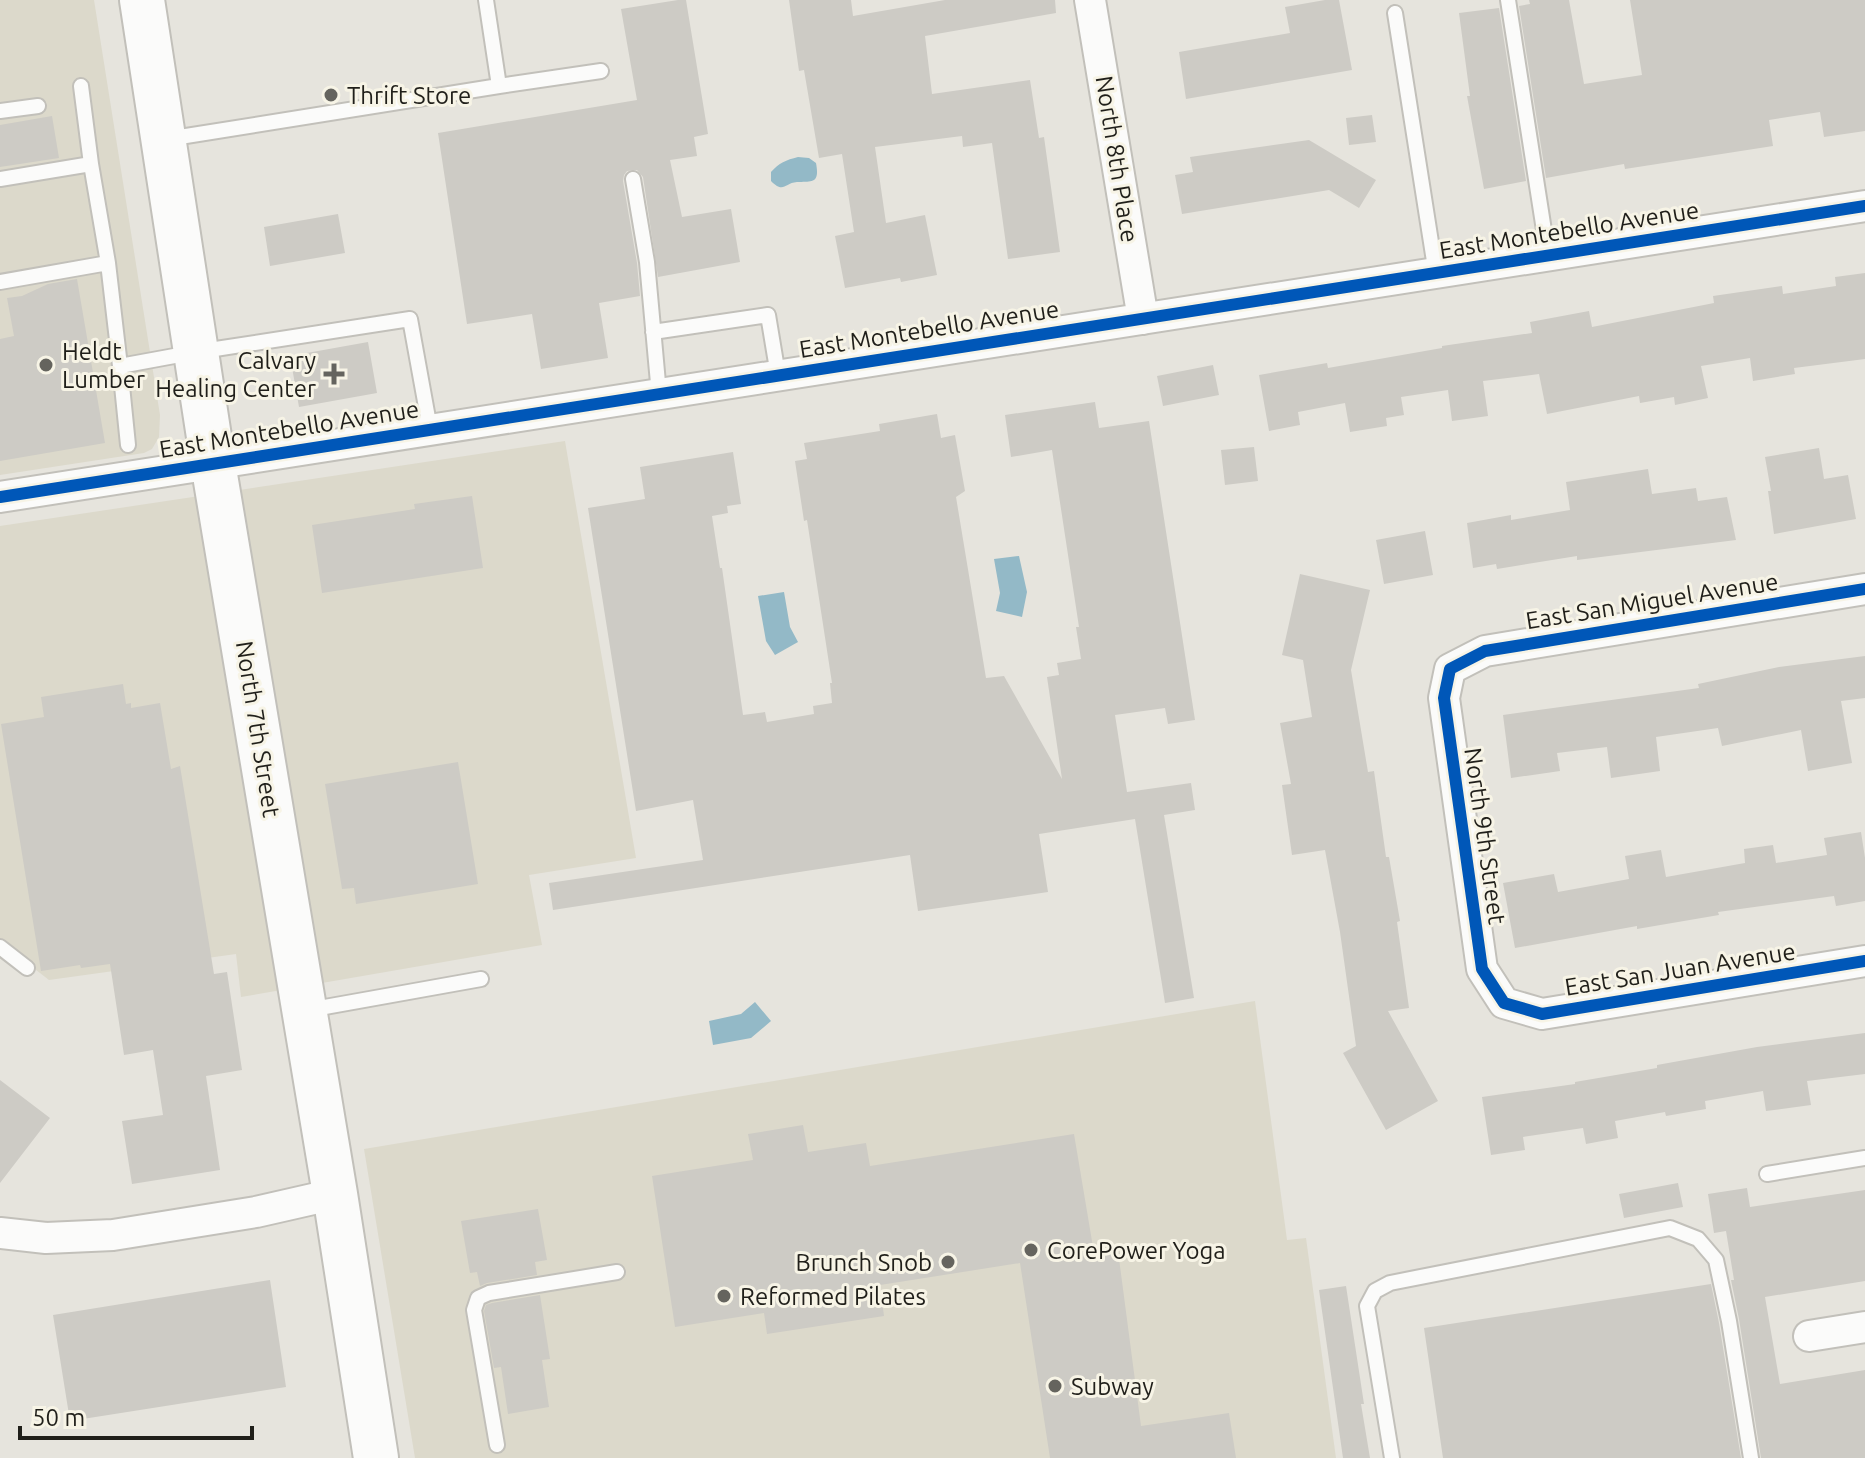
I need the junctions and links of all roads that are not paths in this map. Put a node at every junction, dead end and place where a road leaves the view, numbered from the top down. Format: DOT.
graph roads {
  1 [pos="142,0"];
  2 [pos="486,0"];
  3 [pos="1090,0"];
  4 [pos="1508,0"];
  5 [pos="1395,13"];
  6 [pos="601,71"];
  7 [pos="81,86"];
  8 [pos="499,86"];
  9 [pos="38,106"];
  10 [pos="0,111"];
  11 [pos="163,139"];
  12 [pos="91,164"];
  13 [pos="0,179"];
  14 [pos="633,179"];
  15 [pos="1865,206"];
  16 [pos="1548,256"];
  17 [pos="108,263"];
  18 [pos="1436,274"];
  19 [pos="0,282"];
  20 [pos="1143,319"];
  21 [pos="653,332"];
  22 [pos="196,352"];
  23 [pos="120,366"];
  24 [pos="778,375"];
  25 [pos="659,394"];
  26 [pos="430,429"];
  27 [pos="128,445"];
  28 [pos="213,463"];
  29 [pos="0,497"];
  30 [pos="1865,589"];
  31 [pos="1450,669"];
  32 [pos="0,947"];
  33 [pos="1865,961"];
  34 [pos="27,968"];
  35 [pos="481,979"];
  36 [pos="1504,1003"];
  37 [pos="304,1011"];
  38 [pos="1865,1158"];
  39 [pos="1767,1174"];
  40 [pos="335,1194"];
  41 [pos="0,1233"];
  42 [pos="617,1272"];
  43 [pos="1865,1327"];
  44 [pos="1809,1336"];
  45 [pos="497,1445"];
  46 [pos="376,1458"];
  47 [pos="1392,1458"];
  48 [pos="1751,1458"];
  1 -- 11 [label="main road, North 7th Street"];
  2 -- 8 [label="lane"];
  3 -- 20 [label="street, North 8th Place"];
  4 -- 16 [label="lane"];
  5 -- 18 [label="lane"];
  6 -- 8 [label="lane"];
  7 -- 12 [label="lane"];
  8 -- 11 [label="lane"];
  9 -- 10 [label="lane"];
  11 -- 22 [label="main road, North 7th Street"];
  12 -- 13 [label="lane"];
  12 -- 17 [label="lane"];
  14 -- 21 [label="lane"];
  15 -- 16 [label="street, East Montebello Avenue"];
  16 -- 18 [label="street, East Montebello Avenue"];
  17 -- 19 [label="lane"];
  17 -- 23 [label="lane"];
  18 -- 20 [label="street, East Montebello Avenue"];
  20 -- 24 [label="street, East Montebello Avenue"];
  21 -- 24 [label="lane"];
  21 -- 25 [label="lane"];
  22 -- 23 [label="lane"];
  22 -- 26 [label="lane"];
  22 -- 28 [label="main road, North 7th Street"];
  23 -- 27 [label="lane"];
  24 -- 25 [label="street, East Montebello Avenue"];
  25 -- 26 [label="street, East Montebello Avenue"];
  26 -- 28 [label="street, East Montebello Avenue"];
  28 -- 29 [label="street, East Montebello Avenue"];
  28 -- 37 [label="main road, North 7th Street"];
  30 -- 31 [label="street, East San Miguel Avenue"];
  31 -- 36 [label="street, North 9th Street"];
  32 -- 34 [label="lane"];
  33 -- 36 [label="street, East San Juan Avenue"];
  35 -- 37 [label="lane"];
  37 -- 40 [label="main road, North 7th Street"];
  38 -- 39 [label="lane"];
  40 -- 41 [label="street"];
  40 -- 46 [label="main road, North 7th Street"];
  42 -- 45 [label="lane"];
  43 -- 44 [label="street"];
  47 -- 48 [label="lane"];
}
